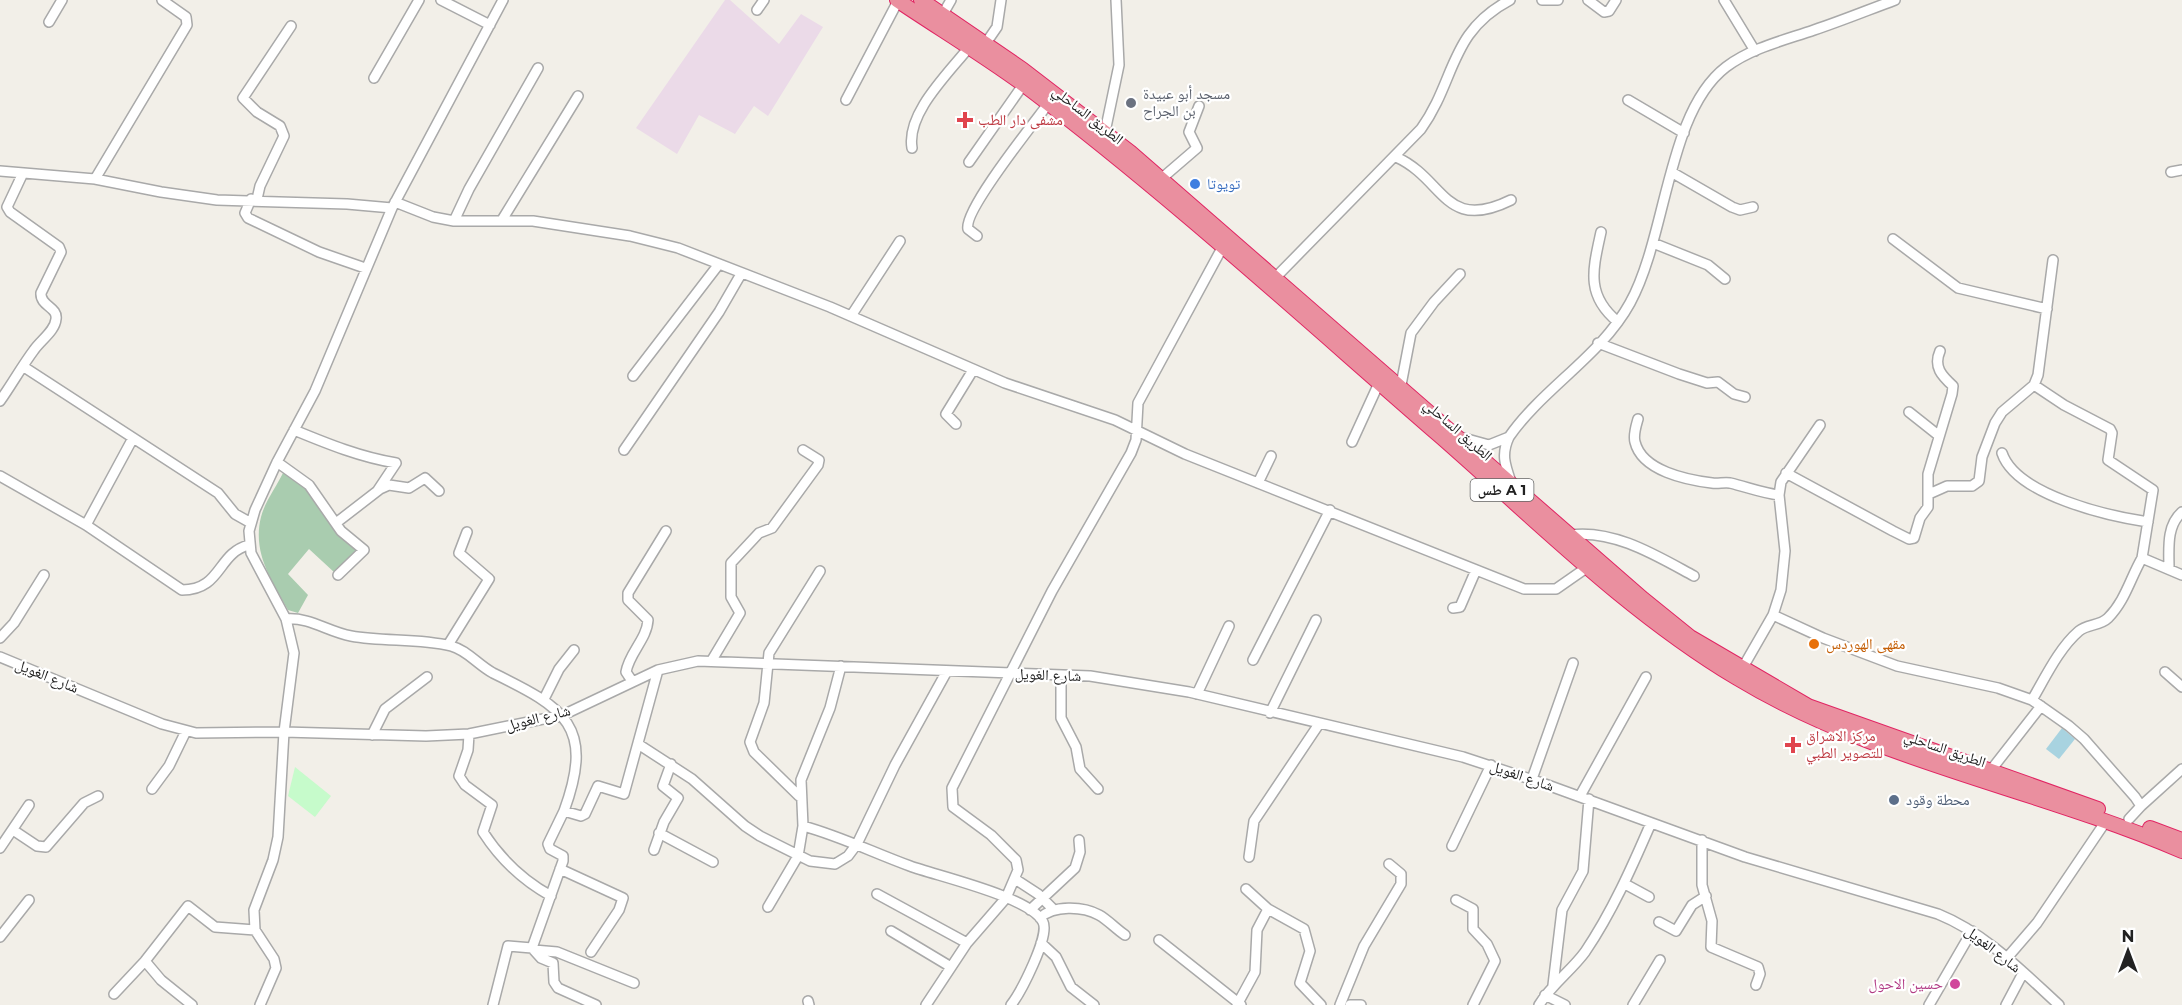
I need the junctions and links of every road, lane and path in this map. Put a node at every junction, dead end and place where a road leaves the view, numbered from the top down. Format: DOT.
graph roads {
  1 [pos="62,0"];
  2 [pos="162,0"];
  3 [pos="420,0"];
  4 [pos="441,0"];
  5 [pos="503,0"];
  6 [pos="764,0"];
  7 [pos="921,0"];
  8 [pos="951,0"];
  9 [pos="1001,0"];
  10 [pos="1116,0"];
  11 [pos="1510,0"];
  12 [pos="1542,0"];
  13 [pos="1558,0"];
  14 [pos="1588,0"];
  15 [pos="1616,0"];
  16 [pos="1724,0"];
  17 [pos="1895,0"];
  18 [pos="898,1"];
  19 [pos="757,10"];
  20 [pos="943,14"];
  21 [pos="49,22"];
  22 [pos="490,25"];
  23 [pos="291,27"];
  24 [pos="986,43"];
  25 [pos="970,46"];
  26 [pos="1755,51"];
  27 [pos="538,68"];
  28 [pos="374,78"];
  29 [pos="1023,85"];
  30 [pos="578,96"];
  31 [pos="846,100"];
  32 [pos="1628,100"];
  33 [pos="1048,104"];
  34 [pos="1199,106"];
  35 [pos="1105,132"];
  36 [pos="1684,133"];
  37 [pos="912,148"];
  38 [pos="1396,157"];
  39 [pos="969,162"];
  40 [pos="2182,170"];
  41 [pos="0,171"];
  42 [pos="2171,172"];
  43 [pos="23,173"];
  44 [pos="1673,173"];
  45 [pos="95,179"];
  46 [pos="1161,179"];
  47 [pos="254,199"];
  48 [pos="1510,200"];
  49 [pos="394,205"];
  50 [pos="1753,207"];
  51 [pos="502,220"];
  52 [pos="454,221"];
  53 [pos="1601,232"];
  54 [pos="977,236"];
  55 [pos="1893,239"];
  56 [pos="900,241"];
  57 [pos="1653,243"];
  58 [pos="1222,248"];
  59 [pos="2053,260"];
  60 [pos="719,264"];
  61 [pos="365,268"];
  62 [pos="741,274"];
  63 [pos="1460,274"];
  64 [pos="1275,278"];
  65 [pos="1725,279"];
  66 [pos="2047,309"];
  67 [pos="851,316"];
  68 [pos="1618,322"];
  69 [pos="1598,343"];
  70 [pos="1940,351"];
  71 [pos="24,367"];
  72 [pos="973,369"];
  73 [pos="633,376"];
  74 [pos="1379,383"];
  75 [pos="1401,385"];
  76 [pos="2034,385"];
  77 [pos="1745,397"];
  78 [pos="0,401"];
  79 [pos="1909,412"];
  80 [pos="1638,419"];
  81 [pos="956,424"];
  82 [pos="1820,425"];
  83 [pos="294,430"];
  84 [pos="1136,431"];
  85 [pos="1938,435"];
  86 [pos="1460,437"];
  87 [pos="1509,437"];
  88 [pos="133,438"];
  89 [pos="1352,442"];
  90 [pos="624,450"];
  91 [pos="803,450"];
  92 [pos="2002,453"];
  93 [pos="1271,456"];
  94 [pos="277,462"];
  95 [pos="1786,472"];
  96 [pos="0,476"];
  97 [pos="1511,482"];
  98 [pos="1258,483"];
  99 [pos="378,490"];
  100 [pos="439,491"];
  101 [pos="1929,494"];
  102 [pos="1779,495"];
  103 [pos="1330,510"];
  104 [pos="2182,512"];
  105 [pos="2148,522"];
  106 [pos="251,523"];
  107 [pos="336,523"];
  108 [pos="86,525"];
  109 [pos="666,531"];
  110 [pos="467,532"];
  111 [pos="1570,535"];
  112 [pos="249,545"];
  113 [pos="2142,558"];
  114 [pos="1589,566"];
  115 [pos="2169,569"];
  116 [pos="1476,570"];
  117 [pos="820,571"];
  118 [pos="44,575"];
  119 [pos="338,575"];
  120 [pos="1694,576"];
  121 [pos="2182,576"];
  122 [pos="1453,608"];
  123 [pos="1773,615"];
  124 [pos="286,619"];
  125 [pos="1316,620"];
  126 [pos="1229,626"];
  127 [pos="0,638"];
  128 [pos="448,645"];
  129 [pos="574,650"];
  130 [pos="2,660"];
  131 [pos="712,660"];
  132 [pos="1253,660"];
  133 [pos="768,663"];
  134 [pos="1573,663"];
  135 [pos="841,666"];
  136 [pos="1742,669"];
  137 [pos="658,670"];
  138 [pos="947,671"];
  139 [pos="2165,672"];
  140 [pos="1012,674"];
  141 [pos="1061,675"];
  142 [pos="427,677"];
  143 [pos="1646,677"];
  144 [pos="632,681"];
  145 [pos="2182,687"];
  146 [pos="1197,694"];
  147 [pos="544,699"];
  148 [pos="2032,700"];
  149 [pos="2041,706"];
  150 [pos="1270,713"];
  151 [pos="562,715"];
  152 [pos="1319,724"];
  153 [pos="186,731"];
  154 [pos="284,732"];
  155 [pos="468,734"];
  156 [pos="372,735"];
  157 [pos="638,744"];
  158 [pos="672,764"];
  159 [pos="1491,765"];
  160 [pos="2182,769"];
  161 [pos="1991,770"];
  162 [pos="1532,779"];
  163 [pos="152,789"];
  164 [pos="1098,789"];
  165 [pos="98,796"];
  166 [pos="800,796"];
  167 [pos="1584,798"];
  168 [pos="29,805"];
  169 [pos="2141,806"];
  170 [pos="564,811"];
  171 [pos="2129,819"];
  172 [pos="2106,821"];
  173 [pos="1651,823"];
  174 [pos="803,826"];
  175 [pos="13,830"];
  176 [pos="659,833"];
  177 [pos="1079,840"];
  178 [pos="1702,840"];
  179 [pos="2182,840"];
  180 [pos="857,844"];
  181 [pos="1452,846"];
  182 [pos="0,848"];
  183 [pos="654,850"];
  184 [pos="2182,851"];
  185 [pos="798,856"];
  186 [pos="1249,857"];
  187 [pos="713,862"];
  188 [pos="1389,864"];
  189 [pos="560,869"];
  190 [pos="1015,879"];
  191 [pos="1624,884"];
  192 [pos="1246,889"];
  193 [pos="877,894"];
  194 [pos="550,896"];
  195 [pos="1706,896"];
  196 [pos="1649,897"];
  197 [pos="1006,898"];
  198 [pos="1044,899"];
  199 [pos="29,900"];
  200 [pos="1456,900"];
  201 [pos="768,907"];
  202 [pos="1268,909"];
  203 [pos="1030,910"];
  204 [pos="1054,910"];
  205 [pos="1040,918"];
  206 [pos="1659,922"];
  207 [pos="255,930"];
  208 [pos="891,931"];
  209 [pos="1972,931"];
  210 [pos="1125,935"];
  211 [pos="0,938"];
  212 [pos="1159,940"];
  213 [pos="967,943"];
  214 [pos="1041,943"];
  215 [pos="533,949"];
  216 [pos="591,952"];
  217 [pos="2006,959"];
  218 [pos="1660,960"];
  219 [pos="145,961"];
  220 [pos="951,967"];
  221 [pos="2023,973"];
  222 [pos="634,983"];
  223 [pos="1553,985"];
  224 [pos="1756,985"];
  225 [pos="114,994"];
  226 [pos="1545,995"];
  227 [pos="1239,1004"];
  228 [pos="192,1005"];
  229 [pos="260,1005"];
  230 [pos="493,1005"];
  231 [pos="596,1005"];
  232 [pos="926,1005"];
  233 [pos="1011,1005"];
  234 [pos="1094,1005"];
  235 [pos="1321,1005"];
  236 [pos="1340,1005"];
  237 [pos="1350,1005"];
  238 [pos="1361,1005"];
  239 [pos="1473,1005"];
  240 [pos="1539,1005"];
  241 [pos="1564,1005"];
  242 [pos="1633,1005"];
  243 [pos="1929,1005"];
  244 [pos="2006,1005"];
  245 [pos="2059,1005"];
  1 -- 21 [label="street"];
  2 -- 45 [label="street"];
  3 -- 28 [label="street"];
  4 -- 22 [label="street"];
  5 -- 22 [label="street"];
  6 -- 19 [label="street"];
  7 -- 20 [label="highway, الطريق الساحلي / طس A 1"];
  8 -- 20 [label="street"];
  9 -- 24 [label="street"];
  10 -- 35 [label="street"];
  11 -- 38 [label="street"];
  12 -- 13 [label="street"];
  14 -- 15 [label="street"];
  16 -- 26 [label="street"];
  17 -- 26 [label="street"];
  18 -- 25 [label="highway, الطريق الساحلي / طس A 1"];
  18 -- 31 [label="street"];
  20 -- 24 [label="highway, الطريق الساحلي / طس A 1"];
  22 -- 49 [label="street"];
  23 -- 47 [label="street"];
  24 -- 35 [label="highway, الطريق الساحلي / طس A 1"];
  25 -- 29 [label="highway, الطريق الساحلي / طس A 1"];
  25 -- 37 [label="street"];
  26 -- 36 [label="street"];
  27 -- 52 [label="street"];
  29 -- 33 [label="highway, الطريق الساحلي / طس A 1"];
  29 -- 39 [label="street"];
  30 -- 51 [label="street"];
  32 -- 36 [label="street"];
  33 -- 54 [label="street"];
  33 -- 58 [label="highway, الطريق الساحلي / طس A 1"];
  34 -- 46 [label="street"];
  35 -- 46 [label="highway, الطريق الساحلي / طس A 1"];
  36 -- 44 [label="street"];
  38 -- 48 [label="street"];
  38 -- 64 [label="street"];
  40 -- 42 [label="street"];
  41 -- 43 [label="street"];
  43 -- 45 [label="street"];
  43 -- 71 [label="street"];
  44 -- 50 [label="street"];
  44 -- 57 [label="street"];
  45 -- 47 [label="street"];
  46 -- 64 [label="highway, الطريق الساحلي / طس A 1"];
  47 -- 49 [label="street"];
  47 -- 61 [label="street"];
  49 -- 52 [label="street"];
  49 -- 61 [label="street"];
  51 -- 52 [label="street"];
  51 -- 60 [label="street"];
  53 -- 68 [label="street"];
  55 -- 66 [label="street"];
  56 -- 67 [label="street"];
  57 -- 65 [label="street"];
  57 -- 68 [label="street"];
  58 -- 74 [label="highway, الطريق الساحلي / طس A 1"];
  58 -- 84 [label="street"];
  59 -- 66 [label="street"];
  60 -- 62 [label="street"];
  60 -- 73 [label="street"];
  61 -- 83 [label="street"];
  62 -- 67 [label="street"];
  62 -- 90 [label="street"];
  63 -- 75 [label="street"];
  64 -- 75 [label="highway, الطريق الساحلي / طس A 1"];
  66 -- 76 [label="street"];
  67 -- 72 [label="street"];
  68 -- 69 [label="street"];
  69 -- 77 [label="street"];
  69 -- 87 [label="street"];
  70 -- 85 [label="street"];
  71 -- 78 [label="street"];
  71 -- 88 [label="street"];
  72 -- 81 [label="street"];
  72 -- 84 [label="street"];
  74 -- 89 [label="street"];
  74 -- 114 [label="highway, الطريق الساحلي / طس A 1"];
  75 -- 86 [label="highway, الطريق الساحلي / طس A 1"];
  76 -- 101 [label="street"];
  76 -- 105 [label="street"];
  79 -- 85 [label="street"];
  80 -- 102 [label="street"];
  82 -- 95 [label="street"];
  83 -- 94 [label="street"];
  83 -- 99 [label="street"];
  84 -- 98 [label="street"];
  84 -- 140 [label="street"];
  85 -- 101 [label="street"];
  86 -- 87 [label="street"];
  86 -- 97 [label="highway, الطريق الساحلي / طس A 1"];
  87 -- 97 [label="street"];
  88 -- 106 [label="street"];
  88 -- 108 [label="street"];
  91 -- 131 [label="street"];
  92 -- 105 [label="street"];
  93 -- 98 [label="street"];
  94 -- 106 [label="street"];
  94 -- 107 [label="street"];
  95 -- 101 [label="street"];
  95 -- 102 [label="street"];
  96 -- 108 [label="street"];
  97 -- 111 [label="highway, الطريق الساحلي / طس A 1"];
  98 -- 103 [label="street"];
  99 -- 100 [label="street"];
  99 -- 107 [label="street"];
  102 -- 123 [label="street"];
  103 -- 116 [label="street"];
  103 -- 132 [label="street"];
  104 -- 115 [label="street"];
  105 -- 113 [label="street"];
  106 -- 112 [label="street"];
  107 -- 119 [label="street"];
  108 -- 112 [label="street"];
  109 -- 144 [label="street"];
  110 -- 128 [label="street"];
  111 -- 120 [label="street"];
  111 -- 136 [label="highway, الطريق الساحلي / طس A 1"];
  112 -- 124 [label="street"];
  113 -- 115 [label="street"];
  113 -- 148 [label="street"];
  114 -- 116 [label="street"];
  114 -- 172 [label="highway, الطريق الساحلي / طس A 1"];
  115 -- 121 [label="street"];
  116 -- 122 [label="street"];
  117 -- 133 [label="street"];
  118 -- 127 [label="street"];
  123 -- 136 [label="street"];
  123 -- 148 [label="street"];
  124 -- 128 [label="street"];
  124 -- 154 [label="street"];
  125 -- 150 [label="street"];
  126 -- 146 [label="street"];
  128 -- 147 [label="street"];
  129 -- 147 [label="street"];
  130 -- 153 [label="street, شارع الغويل"];
  131 -- 133 [label="street, شارع الغويل"];
  131 -- 137 [label="street, شارع الغويل"];
  133 -- 135 [label="street, شارع الغويل"];
  133 -- 166 [label="street"];
  134 -- 162 [label="street"];
  135 -- 138 [label="street, شارع الغويل"];
  135 -- 166 [label="street"];
  136 -- 161 [label="highway, الطريق الساحلي / طس A 1"];
  137 -- 144 [label="street, شارع الغويل"];
  137 -- 157 [label="street"];
  138 -- 140 [label="street, شارع الغويل"];
  138 -- 180 [label="street"];
  139 -- 145 [label="street"];
  140 -- 141 [label="street, شارع الغويل"];
  140 -- 190 [label="street"];
  141 -- 146 [label="street, شارع الغويل"];
  141 -- 164 [label="street"];
  142 -- 156 [label="street"];
  143 -- 167 [label="street"];
  144 -- 151 [label="street, شارع الغويل"];
  146 -- 150 [label="street, شارع الغويل"];
  147 -- 151 [label="street"];
  148 -- 149 [label="street"];
  149 -- 161 [label="street"];
  149 -- 169 [label="street"];
  150 -- 152 [label="street, شارع الغويل"];
  151 -- 155 [label="street, شارع الغويل"];
  151 -- 170 [label="street"];
  152 -- 159 [label="street, شارع الغويل"];
  152 -- 186 [label="street"];
  153 -- 154 [label="street, شارع الغويل"];
  153 -- 163 [label="street"];
  154 -- 156 [label="street, شارع الغويل"];
  154 -- 207 [label="street"];
  155 -- 156 [label="street, شارع الغويل"];
  155 -- 194 [label="street"];
  157 -- 158 [label="street"];
  157 -- 170 [label="street"];
  158 -- 176 [label="street"];
  158 -- 185 [label="street"];
  159 -- 162 [label="street, شارع الغويل"];
  159 -- 181 [label="street"];
  160 -- 169 [label="street"];
  161 -- 171 [label="highway, الطريق الساحلي / طس A 1"];
  162 -- 167 [label="street, شارع الغويل"];
  165 -- 175 [label="street"];
  166 -- 174 [label="street"];
  167 -- 173 [label="street, شارع الغويل"];
  167 -- 223 [label="street"];
  168 -- 175 [label="street"];
  169 -- 171 [label="street"];
  170 -- 189 [label="street"];
  171 -- 179 [label="highway, الطريق الساحلي / طس A 1"];
  172 -- 184 [label="highway, الطريق الساحلي / طس A 1"];
  172 -- 217 [label="street"];
  173 -- 178 [label="street, شارع الغويل"];
  173 -- 191 [label="street"];
  174 -- 180 [label="street"];
  174 -- 185 [label="street"];
  175 -- 182 [label="street"];
  176 -- 183 [label="street"];
  176 -- 187 [label="street"];
  177 -- 198 [label="street"];
  178 -- 195 [label="street"];
  178 -- 209 [label="street, شارع الغويل"];
  180 -- 185 [label="street"];
  180 -- 197 [label="street"];
  185 -- 201 [label="street"];
  188 -- 236 [label="street"];
  189 -- 194 [label="street"];
  189 -- 216 [label="street"];
  190 -- 197 [label="street"];
  190 -- 198 [label="street"];
  191 -- 196 [label="street"];
  191 -- 223 [label="street"];
  192 -- 202 [label="street"];
  193 -- 213 [label="street"];
  194 -- 215 [label="street"];
  195 -- 206 [label="street"];
  195 -- 224 [label="street"];
  197 -- 203 [label="street"];
  197 -- 213 [label="street"];
  198 -- 203 [label="street"];
  198 -- 204 [label="street"];
  199 -- 211 [label="street"];
  200 -- 239 [label="street"];
  202 -- 227 [label="street"];
  202 -- 235 [label="street"];
  203 -- 205 [label="street"];
  204 -- 205 [label="street"];
  204 -- 210 [label="street"];
  205 -- 214 [label="street"];
  207 -- 219 [label="street"];
  207 -- 229 [label="street"];
  208 -- 220 [label="street"];
  209 -- 217 [label="street, شارع الغويل"];
  209 -- 243 [label="street"];
  212 -- 227 [label="street"];
  213 -- 220 [label="street"];
  214 -- 233 [label="street"];
  214 -- 234 [label="street"];
  215 -- 222 [label="street"];
  215 -- 230 [label="street"];
  215 -- 231 [label="street"];
  217 -- 221 [label="street, شارع الغويل"];
  218 -- 242 [label="street"];
  219 -- 225 [label="street"];
  219 -- 228 [label="street"];
  220 -- 232 [label="street"];
  221 -- 244 [label="street"];
  221 -- 245 [label="street, شارع الغويل"];
  223 -- 226 [label="street"];
  226 -- 240 [label="street"];
  226 -- 241 [label="street"];
  237 -- 238 [label="street"];
}
